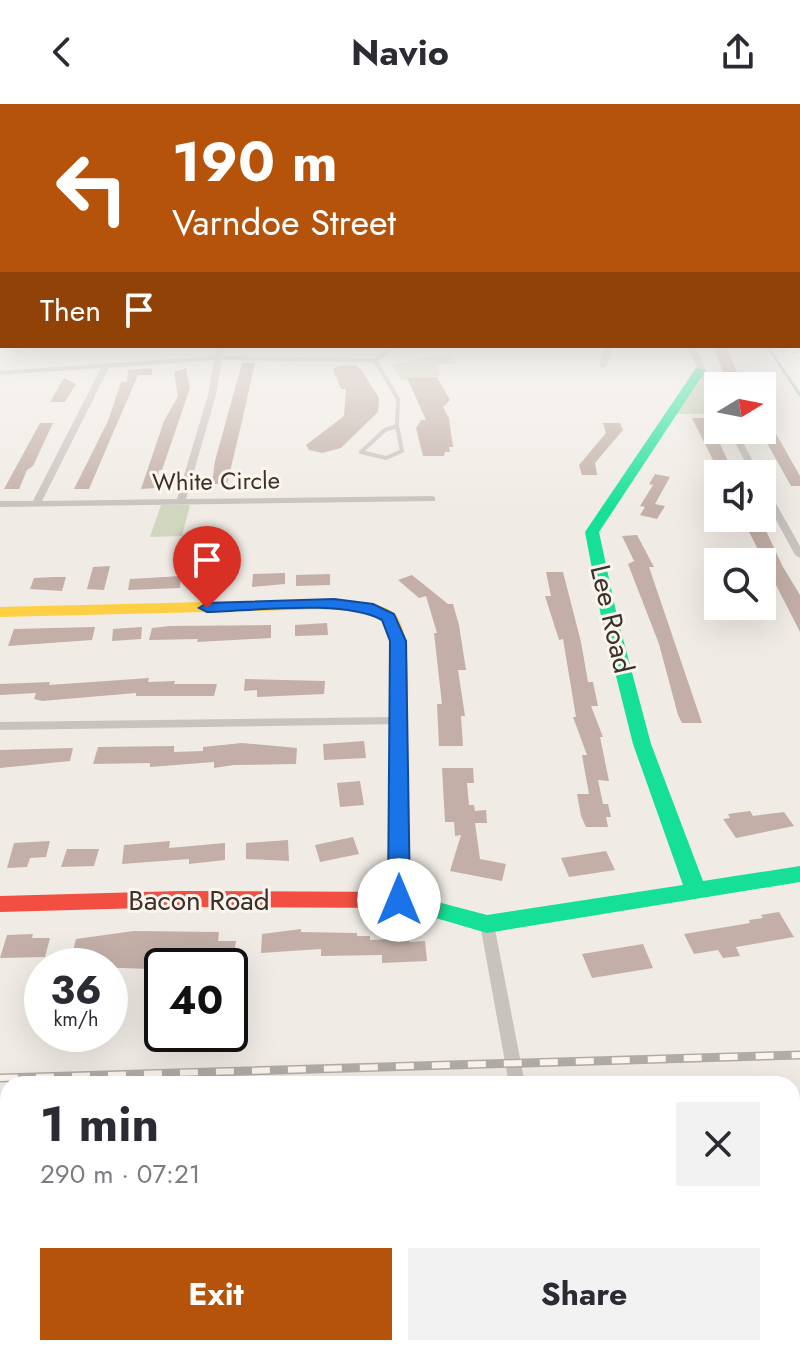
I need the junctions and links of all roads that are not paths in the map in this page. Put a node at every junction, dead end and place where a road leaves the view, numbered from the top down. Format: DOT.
graph roads {
  1 [pos="93,391"];
  2 [pos="213,391"];
  3 [pos="395,391"];
  4 [pos="686,391"];
  5 [pos="397,426"];
  6 [pos="432,499"];
  7 [pos="181,502"];
  8 [pos="0,504"];
  9 [pos="36,504"];
  10 [pos="776,511"];
  11 [pos="800,555"];
  12 [pos="0,612"];
  13 [pos="399,721"];
  14 [pos="0,726"];
  15 [pos="800,874"];
  16 [pos="695,889"];
  17 [pos="399,900"];
  18 [pos="0,904"];
  19 [pos="487,924"];
  20 [pos="516,1076"];
  1 -- 9 [label="street"];
  2 -- 7 [label="street"];
  3 -- 5 [label="lane"];
  4 -- 16 [label="street, Lee Road"];
  5 -- 5 [label="lane"];
  6 -- 7 [label="street, White Circle"];
  7 -- 9 [label="street, White Circle"];
  8 -- 9 [label="street, White Circle"];
  10 -- 11 [label="street"];
  12 -- 13 [label="street"];
  13 -- 14 [label="street"];
  13 -- 17 [label="street"];
  15 -- 16 [label="street"];
  16 -- 19 [label="street"];
  17 -- 18 [label="street, Bacon Road"];
  17 -- 19 [label="street, Bacon Road"];
  19 -- 20 [label="street"];
}
